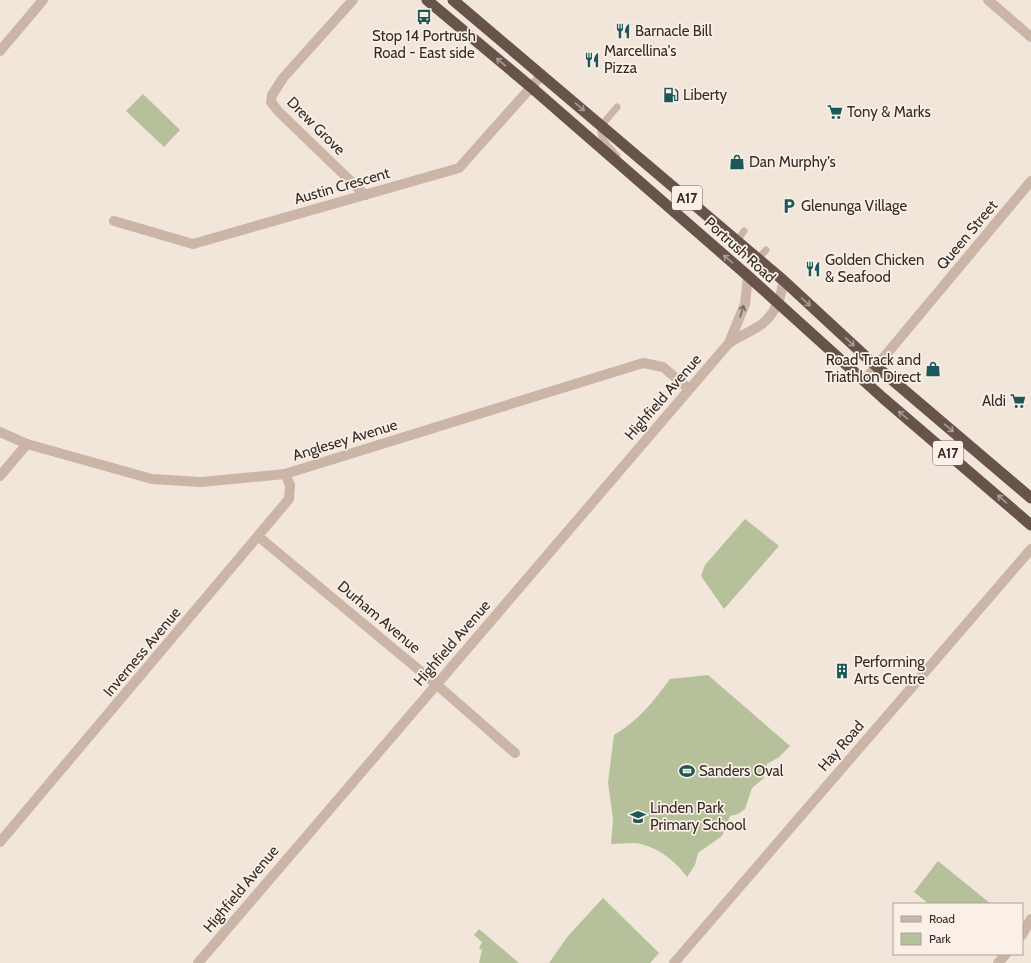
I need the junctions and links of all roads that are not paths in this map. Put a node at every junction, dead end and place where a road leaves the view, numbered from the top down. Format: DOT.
graph roads {
  1 [pos="43,0"];
  2 [pos="353,0"];
  3 [pos="427,0"];
  4 [pos="453,0"];
  5 [pos="988,0"];
  6 [pos="1031,37"];
  7 [pos="0,51"];
  8 [pos="542,75"];
  9 [pos="531,87"];
  10 [pos="617,107"];
  11 [pos="602,125"];
  12 [pos="1031,181"];
  13 [pos="650,192"];
  14 [pos="365,195"];
  15 [pos="114,221"];
  16 [pos="744,231"];
  17 [pos="737,241"];
  18 [pos="766,250"];
  19 [pos="758,259"];
  20 [pos="748,276"];
  21 [pos="783,280"];
  22 [pos="778,304"];
  23 [pos="729,343"];
  24 [pos="877,367"];
  25 [pos="864,381"];
  26 [pos="689,389"];
  27 [pos="0,432"];
  28 [pos="27,444"];
  29 [pos="286,474"];
  30 [pos="0,476"];
  31 [pos="1031,498"];
  32 [pos="1031,525"];
  33 [pos="259,537"];
  34 [pos="1031,549"];
  35 [pos="436,684"];
  36 [pos="515,753"];
  37 [pos="0,842"];
  38 [pos="1031,919"];
  39 [pos="1023,932"];
  40 [pos="1005,955"];
  41 [pos="198,963"];
  42 [pos="674,963"];
  43 [pos="998,963"];
  1 -- 7 [label="street"];
  2 -- 14 [label="street, Drew Grove"];
  9 -- 3 [label="highway, Portrush Road / A17, one-way"];
  4 -- 8 [label="highway, Portrush Road / A17"];
  5 -- 6 [label="street"];
  8 -- 9 [label="street, Austin Crescent"];
  8 -- 11 [label="highway, Portrush Road / A17, one-way"];
  9 -- 13 [label="highway, Portrush Road / A17"];
  9 -- 14 [label="street, Austin Crescent"];
  10 -- 11 [label="lane"];
  11 -- 13 [label="lane"];
  11 -- 17 [label="highway, Portrush Road / A17"];
  12 -- 24 [label="street, Queen Street"];
  20 -- 13 [label="highway, Portrush Road / A17, one-way"];
  14 -- 15 [label="street, Austin Crescent"];
  16 -- 17 [label="lane"];
  17 -- 19 [label="highway, Portrush Road / A17"];
  18 -- 19 [label="lane"];
  19 -- 21 [label="highway, Portrush Road / A17"];
  20 -- 22 [label="highway, Portrush Road / A17"];
  23 -- 20 [label="street, Highfield Avenue, one-way"];
  21 -- 22 [label="street, Highfield Avenue"];
  21 -- 24 [label="highway, Portrush Road / A17, one-way"];
  22 -- 23 [label="street, Highfield Avenue"];
  22 -- 25 [label="highway, Portrush Road / A17"];
  23 -- 26 [label="street, Highfield Avenue"];
  24 -- 25 [label="street, Queen Street"];
  24 -- 31 [label="highway, Portrush Road / A17, one-way"];
  32 -- 25 [label="highway, Portrush Road / A17, one-way"];
  26 -- 29 [label="street, Anglesey Avenue"];
  26 -- 35 [label="street, Highfield Avenue"];
  27 -- 28 [label="street, Anglesey Avenue"];
  28 -- 29 [label="street, Anglesey Avenue"];
  28 -- 30 [label="street"];
  29 -- 33 [label="street, Inverness Avenue"];
  33 -- 35 [label="street, Durham Avenue"];
  33 -- 37 [label="street, Inverness Avenue"];
  34 -- 42 [label="street, Hay Road"];
  35 -- 36 [label="street, Durham Avenue"];
  35 -- 41 [label="street, Highfield Avenue"];
  38 -- 39 [label="street"];
  40 -- 43 [label="street"];
}
